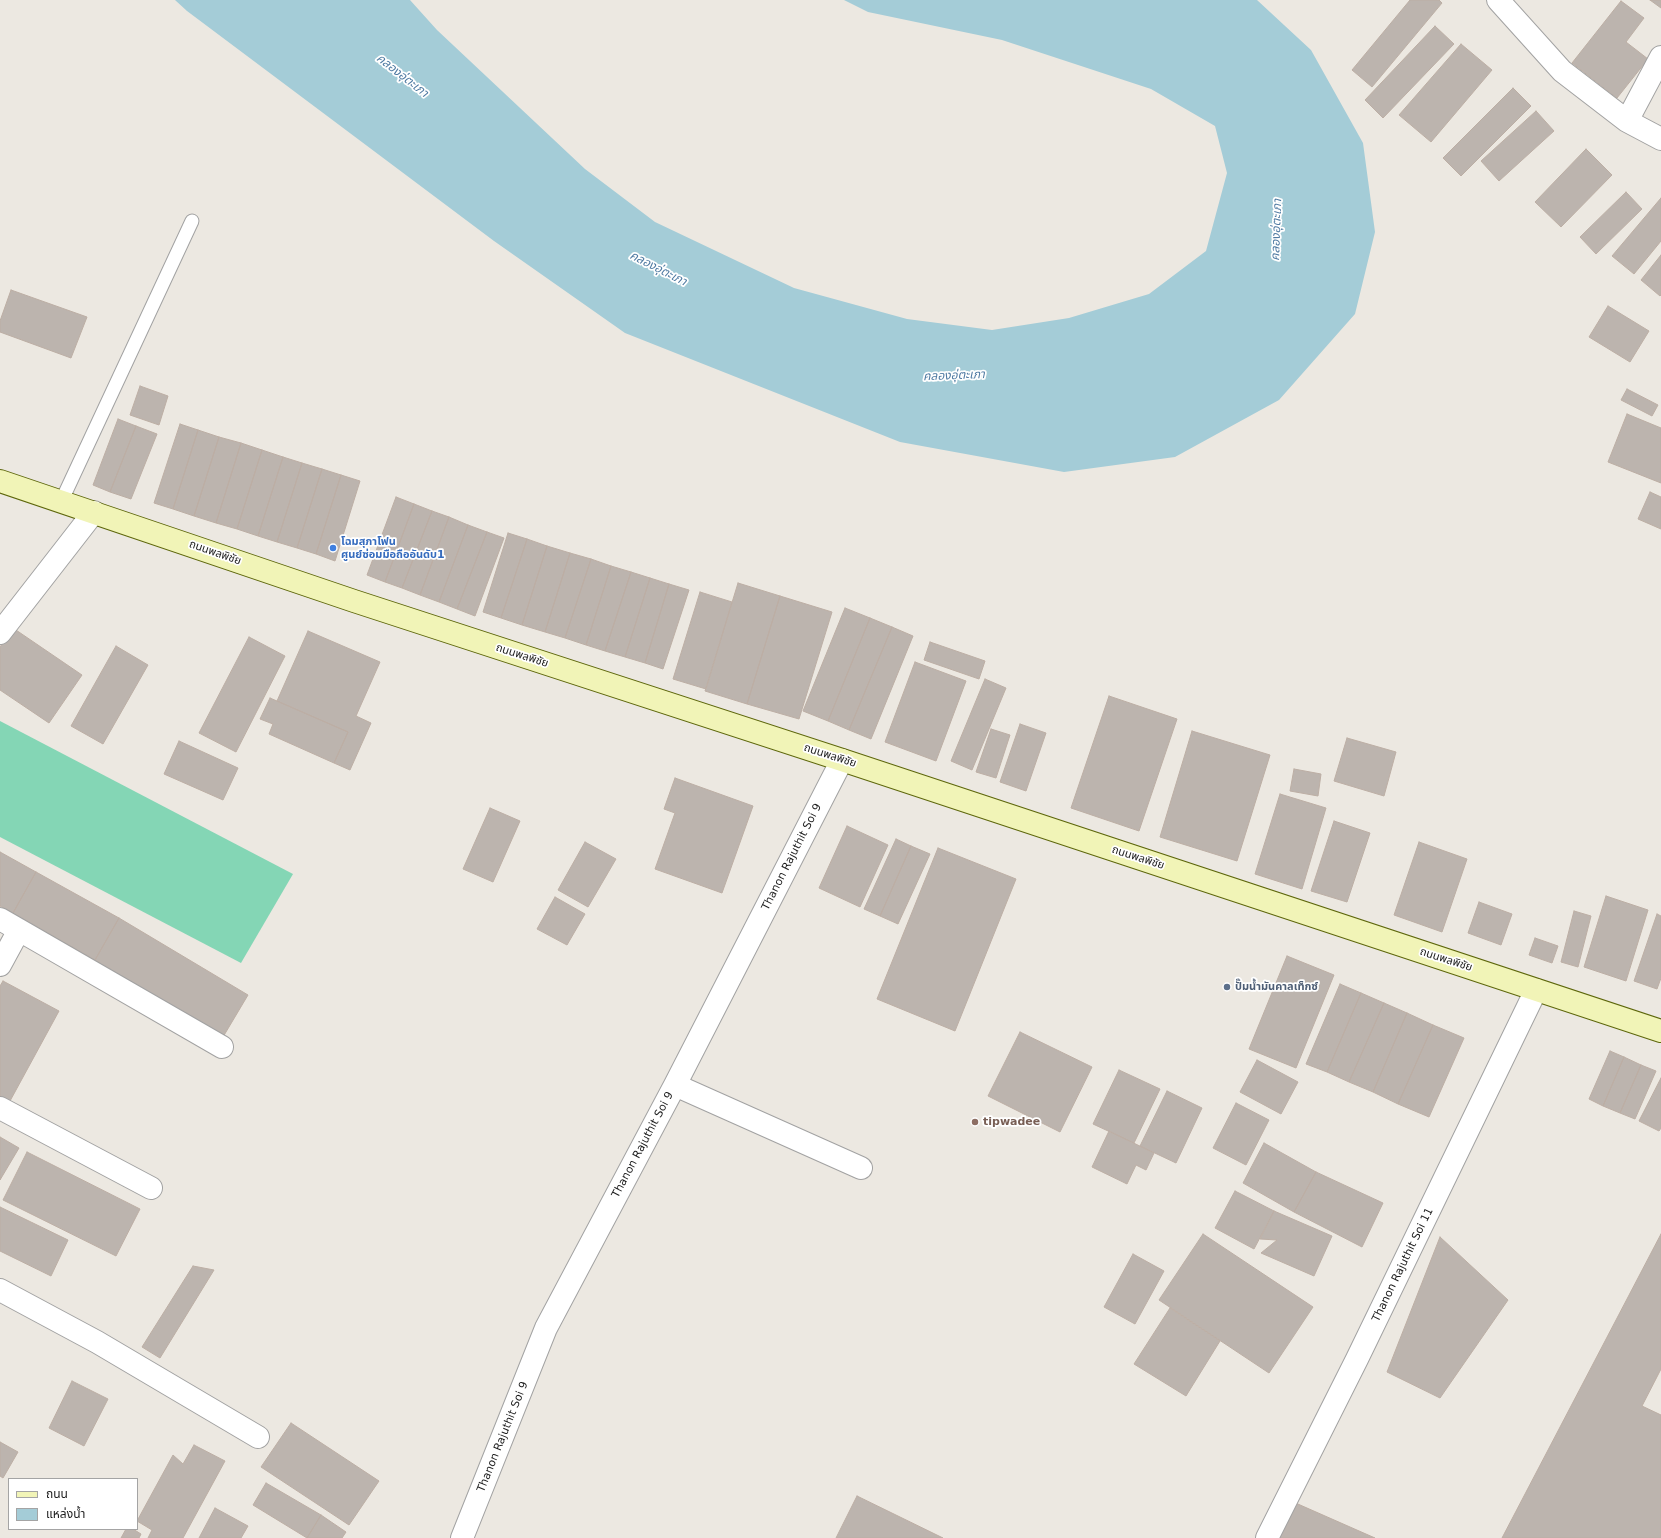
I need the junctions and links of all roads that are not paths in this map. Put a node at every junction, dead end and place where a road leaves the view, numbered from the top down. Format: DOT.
graph roads {
  1 [pos="1498,0"];
  2 [pos="1661,57"];
  3 [pos="1627,121"];
  4 [pos="1661,140"];
  5 [pos="192,221"];
  6 [pos="0,481"];
  7 [pos="62,502"];
  8 [pos="94,512"];
  9 [pos="0,633"];
  10 [pos="842,760"];
  11 [pos="0,919"];
  12 [pos="19,930"];
  13 [pos="0,965"];
  14 [pos="1536,990"];
  15 [pos="1661,1031"];
  16 [pos="222,1047"];
  17 [pos="675,1085"];
  18 [pos="0,1108"];
  19 [pos="861,1168"];
  20 [pos="151,1188"];
  21 [pos="0,1290"];
  22 [pos="258,1437"];
  23 [pos="462,1538"];
  24 [pos="1267,1538"];
  1 -- 3 [label="street"];
  2 -- 3 [label="street"];
  3 -- 4 [label="street"];
  5 -- 7 [label="lane"];
  6 -- 7 [label="street, ถนนพลพิชัย"];
  7 -- 8 [label="street, ถนนพลพิชัย"];
  8 -- 9 [label="street"];
  8 -- 10 [label="street, ถนนพลพิชัย"];
  10 -- 14 [label="street, ถนนพลพิชัย"];
  10 -- 17 [label="street, Thanon Rajuthit Soi 9"];
  11 -- 12 [label="street"];
  12 -- 13 [label="street"];
  12 -- 16 [label="street"];
  14 -- 15 [label="street, ถนนพลพิชัย"];
  14 -- 24 [label="street, Thanon Rajuthit Soi 11"];
  17 -- 19 [label="street"];
  17 -- 23 [label="street, Thanon Rajuthit Soi 9"];
  18 -- 20 [label="street"];
  21 -- 22 [label="street"];
}
